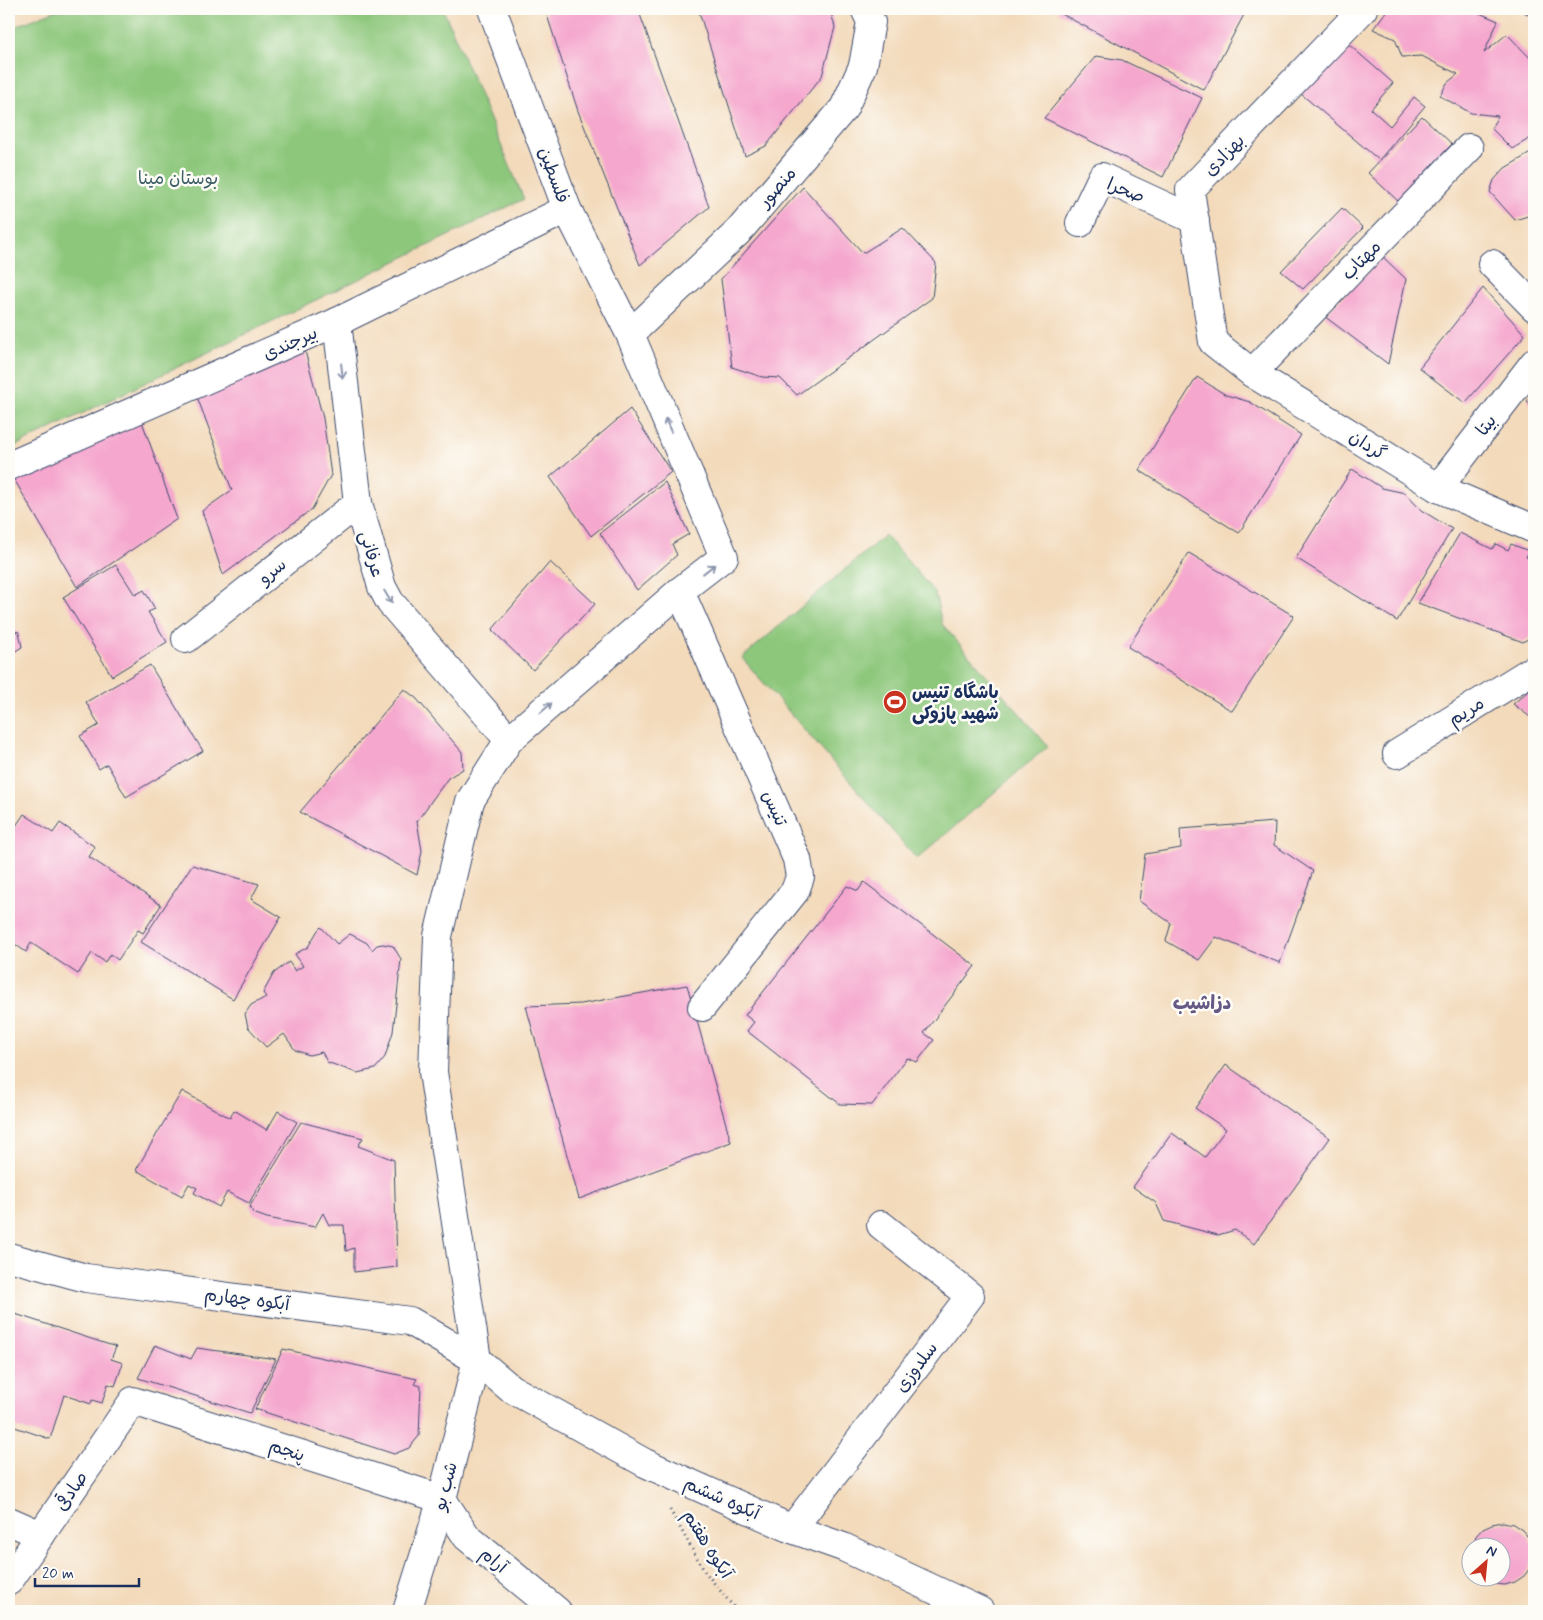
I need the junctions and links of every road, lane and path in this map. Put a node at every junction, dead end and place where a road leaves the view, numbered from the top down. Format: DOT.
graph roads {
  1 [pos="492,9"];
  2 [pos="865,9"];
  3 [pos="1363,9"];
  4 [pos="1469,148"];
  5 [pos="566,209"];
  6 [pos="1194,220"];
  7 [pos="1080,223"];
  8 [pos="1492,264"];
  9 [pos="1534,307"];
  10 [pos="337,322"];
  11 [pos="630,334"];
  12 [pos="1214,342"];
  13 [pos="1534,363"];
  14 [pos="1252,373"];
  15 [pos="9,466"];
  16 [pos="1438,488"];
  17 [pos="358,503"];
  18 [pos="1534,529"];
  19 [pos="680,591"];
  20 [pos="186,639"];
  21 [pos="1534,669"];
  22 [pos="509,740"];
  23 [pos="1397,754"];
  24 [pos="702,1007"];
  25 [pos="881,1225"];
  26 [pos="9,1257"];
  27 [pos="477,1360"];
  28 [pos="133,1401"];
  29 [pos="442,1499"];
  30 [pos="668,1505"];
  31 [pos="9,1521"];
  32 [pos="792,1529"];
  33 [pos="42,1535"];
  34 [pos="9,1581"];
  35 [pos="407,1611"];
  36 [pos="557,1611"];
  37 [pos="737,1611"];
  38 [pos="980,1611"];
  1 -- 5 [label="street, فلسطین"];
  2 -- 11 [label="street, منصور"];
  3 -- 6 [label="street, بهزادی"];
  4 -- 14 [label="street, مهتاب"];
  5 -- 10 [label="street, بیرجندی"];
  5 -- 11 [label="street, فلسطین"];
  6 -- 7 [label="street, صحرا"];
  6 -- 12 [label="street, بهزادی"];
  8 -- 9 [label="street"];
  10 -- 15 [label="street, بیرجندی"];
  10 -- 17 [label="street, عرفانی, one-way"];
  19 -- 11 [label="street, فلسطین, one-way"];
  12 -- 14 [label="street, گردان"];
  13 -- 16 [label="street, بیتا"];
  14 -- 16 [label="street, گردان"];
  16 -- 18 [label="street, گردان"];
  17 -- 20 [label="street, سرو"];
  17 -- 22 [label="street, عرفانی, one-way"];
  22 -- 19 [label="street, one-way"];
  19 -- 24 [label="street, تنیس"];
  21 -- 23 [label="street, مریم"];
  22 -- 27 [label="street"];
  25 -- 32 [label="street, سلدوزی"];
  26 -- 27 [label="street, آبکوه چهارم"];
  27 -- 29 [label="street, شب بو"];
  27 -- 32 [label="street, آبکوه ششم"];
  28 -- 29 [label="street, پنجم"];
  28 -- 33 [label="street, صادقی"];
  29 -- 35 [label="street, شب بو"];
  29 -- 36 [label="street, آرام"];
  30 -- 37 [label="path, آبکوه هفتم"];
  31 -- 33 [label="street"];
  32 -- 38 [label="street, آبکوه ششم"];
  33 -- 34 [label="street, صادقی"];
}
